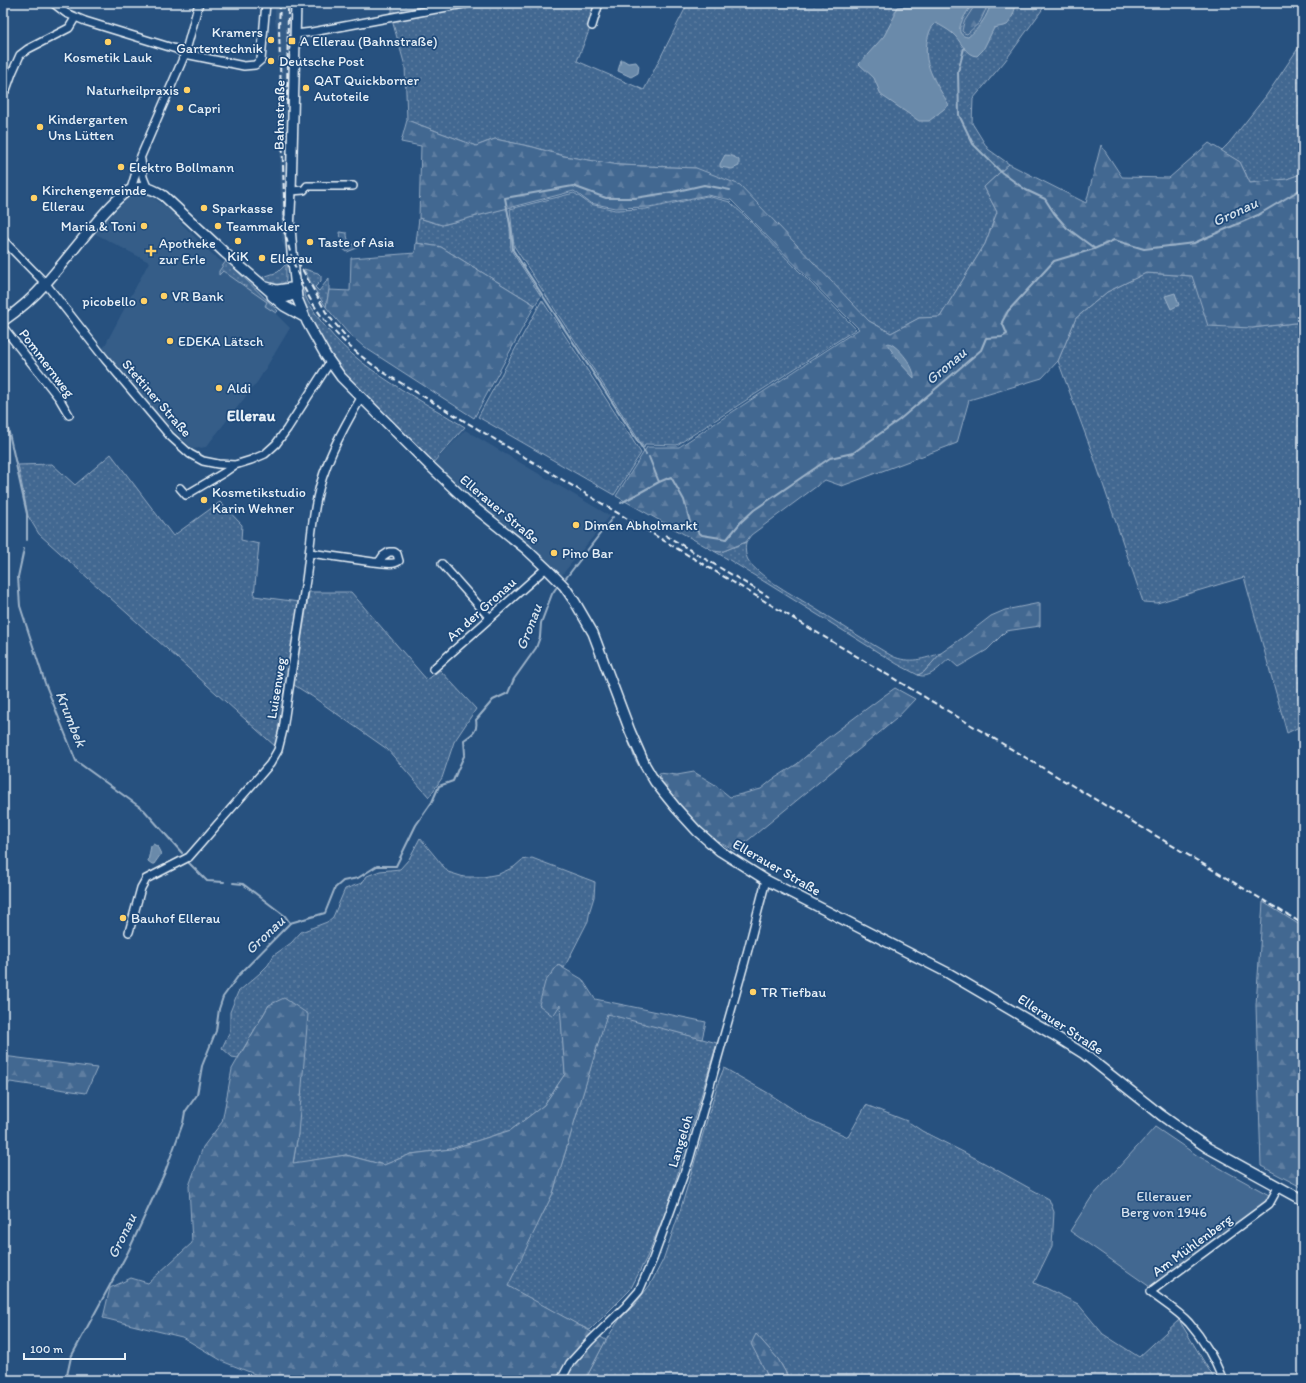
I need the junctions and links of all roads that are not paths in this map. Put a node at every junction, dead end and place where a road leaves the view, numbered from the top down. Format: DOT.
graph roads {
  1 [pos="53,3"];
  2 [pos="199,3"];
  3 [pos="266,3"];
  4 [pos="296,3"];
  5 [pos="469,3"];
  6 [pos="599,3"];
  7 [pos="75,18"];
  8 [pos="592,26"];
  9 [pos="295,34"];
  10 [pos="185,54"];
  11 [pos="6,90"];
  12 [pos="141,156"];
  13 [pos="353,186"];
  14 [pos="147,188"];
  15 [pos="131,189"];
  16 [pos="291,190"];
  17 [pos="3,240"];
  18 [pos="46,284"];
  19 [pos="263,286"];
  20 [pos="295,292"];
  21 [pos="304,317"];
  22 [pos="3,321"];
  23 [pos="3,327"];
  24 [pos="330,362"];
  25 [pos="361,398"];
  26 [pos="69,415"];
  27 [pos="235,465"];
  28 [pos="180,488"];
  29 [pos="310,554"];
  30 [pos="379,562"];
  31 [pos="442,564"];
  32 [pos="546,568"];
  33 [pos="490,618"];
  34 [pos="433,669"];
  35 [pos="766,880"];
  36 [pos="128,932"];
  37 [pos="1279,1186"];
  38 [pos="1303,1200"];
  39 [pos="561,1380"];
  40 [pos="1223,1380"];
  1 -- 7 [label="street"];
  2 -- 10 [label="street"];
  3 -- 10 [label="street"];
  4 -- 9 [label="main road, Bahnstraße"];
  5 -- 9 [label="street"];
  6 -- 8 [label="street"];
  7 -- 10 [label="street"];
  7 -- 11 [label="street"];
  9 -- 16 [label="main road, Bahnstraße"];
  10 -- 12 [label="street"];
  12 -- 14 [label="street"];
  12 -- 15 [label="street"];
  13 -- 16 [label="street"];
  14 -- 15 [label="main road"];
  14 -- 19 [label="main road"];
  15 -- 18 [label="main road"];
  16 -- 20 [label="main road, Bahnstraße"];
  17 -- 18 [label="street, Stettiner Straße"];
  18 -- 22 [label="main road"];
  18 -- 27 [label="street, Stettiner Straße"];
  19 -- 20 [label="main road"];
  19 -- 21 [label="main road"];
  20 -- 21 [label="main road, Ellerauer Straße"];
  21 -- 24 [label="main road, Ellerauer Straße"];
  23 -- 26 [label="street, Pommernweg"];
  24 -- 25 [label="main road, Ellerauer Straße"];
  24 -- 27 [label="street, Stettiner Straße"];
  25 -- 29 [label="street, Luisenweg"];
  25 -- 32 [label="main road, Ellerauer Straße"];
  27 -- 28 [label="street"];
  29 -- 30 [label="street"];
  29 -- 36 [label="street, Luisenweg"];
  31 -- 33 [label="street"];
  32 -- 33 [label="street, An der Gronau"];
  32 -- 35 [label="main road, Ellerauer Straße"];
  33 -- 34 [label="street, An der Gronau"];
  35 -- 37 [label="main road, Ellerauer Straße"];
  35 -- 39 [label="street, Langeloh"];
  37 -- 38 [label="main road, Ellerauer Straße"];
  37 -- 40 [label="street, Am Mühlenberg"];
}
